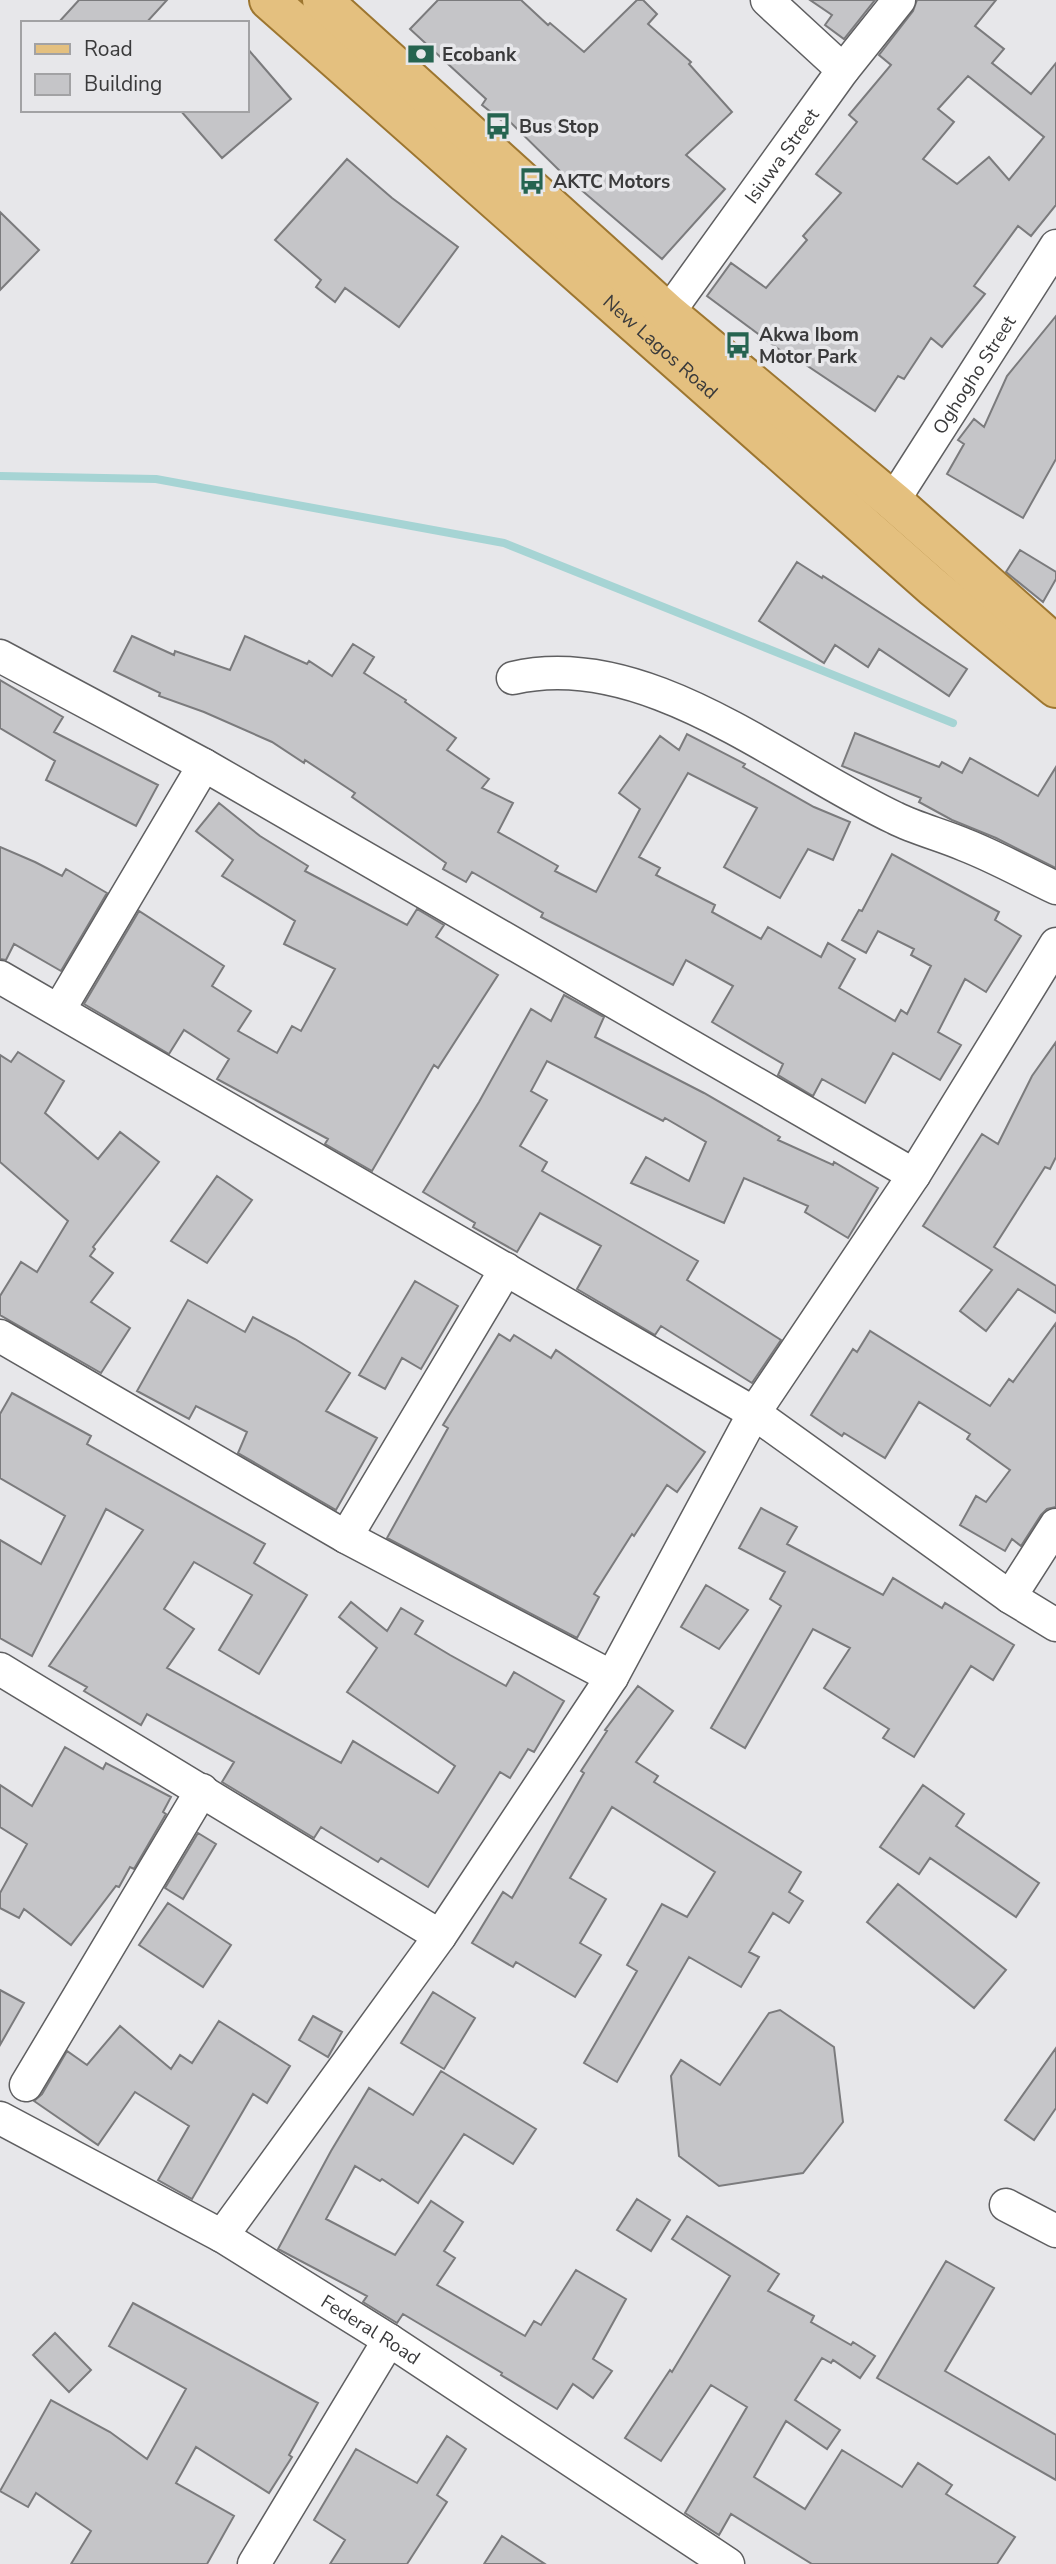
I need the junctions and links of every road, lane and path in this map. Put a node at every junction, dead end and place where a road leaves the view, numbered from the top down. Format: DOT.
graph roads {
  1 [pos="269,0"];
  2 [pos="322,0"];
  3 [pos="767,0"];
  4 [pos="899,0"];
  5 [pos="843,70"];
  6 [pos="1056,246"];
  7 [pos="668,313"];
  8 [pos="892,501"];
  9 [pos="1056,645"];
  10 [pos="0,656"];
  11 [pos="513,678"];
  12 [pos="1056,688"];
  13 [pos="204,765"];
  14 [pos="1056,888"];
  15 [pos="1056,944"];
  16 [pos="0,976"];
  17 [pos="59,1010"];
  18 [pos="914,1175"];
  19 [pos="506,1269"];
  20 [pos="0,1336"];
  21 [pos="754,1413"];
  22 [pos="1056,1525"];
  23 [pos="346,1537"];
  24 [pos="1010,1597"];
  25 [pos="1056,1625"];
  26 [pos="0,1669"];
  27 [pos="612,1677"];
  28 [pos="202,1790"];
  29 [pos="440,1936"];
  30 [pos="26,2085"];
  31 [pos="0,2118"];
  32 [pos="1006,2205"];
  33 [pos="1056,2231"];
  34 [pos="222,2236"];
  35 [pos="389,2340"];
  36 [pos="254,2564"];
  37 [pos="729,2564"];
  1 -- 12 [label="main road, New Lagos Road"];
  2 -- 7 [label="main road, New Lagos Road"];
  3 -- 5 [label="street"];
  4 -- 5 [label="street, Isiuwa Street"];
  5 -- 7 [label="street, Isiuwa Street"];
  6 -- 8 [label="street, Oghogho Street"];
  7 -- 8 [label="main road, New Lagos Road"];
  8 -- 9 [label="main road, New Lagos Road"];
  10 -- 13 [label="street"];
  11 -- 14 [label="street"];
  13 -- 17 [label="street"];
  13 -- 18 [label="street"];
  15 -- 18 [label="street"];
  16 -- 17 [label="street"];
  17 -- 19 [label="street"];
  18 -- 21 [label="street"];
  19 -- 21 [label="street"];
  19 -- 23 [label="street"];
  20 -- 23 [label="street"];
  21 -- 24 [label="street"];
  21 -- 27 [label="street"];
  22 -- 24 [label="street"];
  23 -- 27 [label="street"];
  24 -- 25 [label="street"];
  26 -- 28 [label="street"];
  27 -- 29 [label="street"];
  28 -- 29 [label="street"];
  28 -- 30 [label="street"];
  29 -- 34 [label="street"];
  31 -- 34 [label="street, Federal Road"];
  32 -- 33 [label="street"];
  34 -- 35 [label="street, Federal Road"];
  35 -- 36 [label="street"];
  35 -- 37 [label="street, Federal Road"];
}
